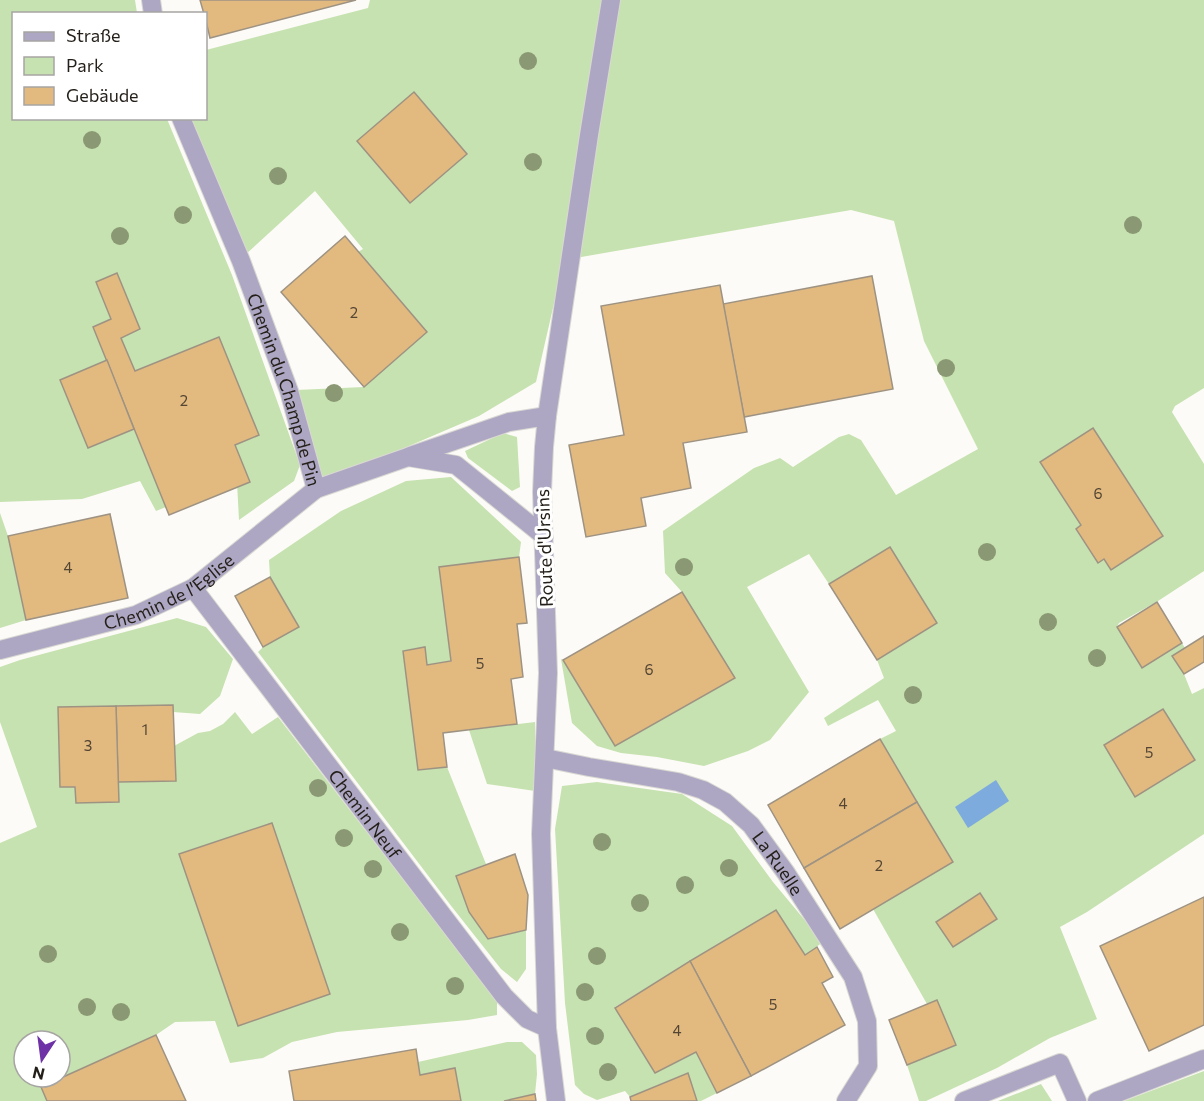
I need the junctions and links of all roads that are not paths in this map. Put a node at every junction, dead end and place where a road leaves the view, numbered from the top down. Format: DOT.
graph roads {
  1 [pos="611,0"];
  2 [pos="182,120"];
  3 [pos="547,416"];
  4 [pos="408,457"];
  5 [pos="316,489"];
  6 [pos="544,536"];
  7 [pos="193,588"];
  8 [pos="0,650"];
  9 [pos="545,758"];
  10 [pos="547,1028"];
  11 [pos="1204,1059"];
  12 [pos="556,1101"];
  13 [pos="846,1101"];
  14 [pos="964,1101"];
  15 [pos="1077,1101"];
  16 [pos="1097,1101"];
  1 -- 3 [label="street, Route d'Ursins"];
  2 -- 5 [label="street, Chemin du Champ de Pin"];
  3 -- 4 [label="street"];
  3 -- 6 [label="street, Route d'Ursins"];
  4 -- 5 [label="street, Chemin du Champ de Pin"];
  4 -- 6 [label="street, Chemin du Champ de Pin"];
  5 -- 7 [label="street, Chemin de l'Eglise"];
  6 -- 9 [label="street, Route d'Ursins"];
  7 -- 8 [label="street, Chemin de l'Eglise"];
  7 -- 10 [label="street, Chemin Neuf"];
  9 -- 10 [label="street, Route d'Ursins"];
  9 -- 13 [label="street, La Ruelle"];
  10 -- 12 [label="street, Route d'Ursins"];
  11 -- 16 [label="street"];
  14 -- 15 [label="street"];
}
